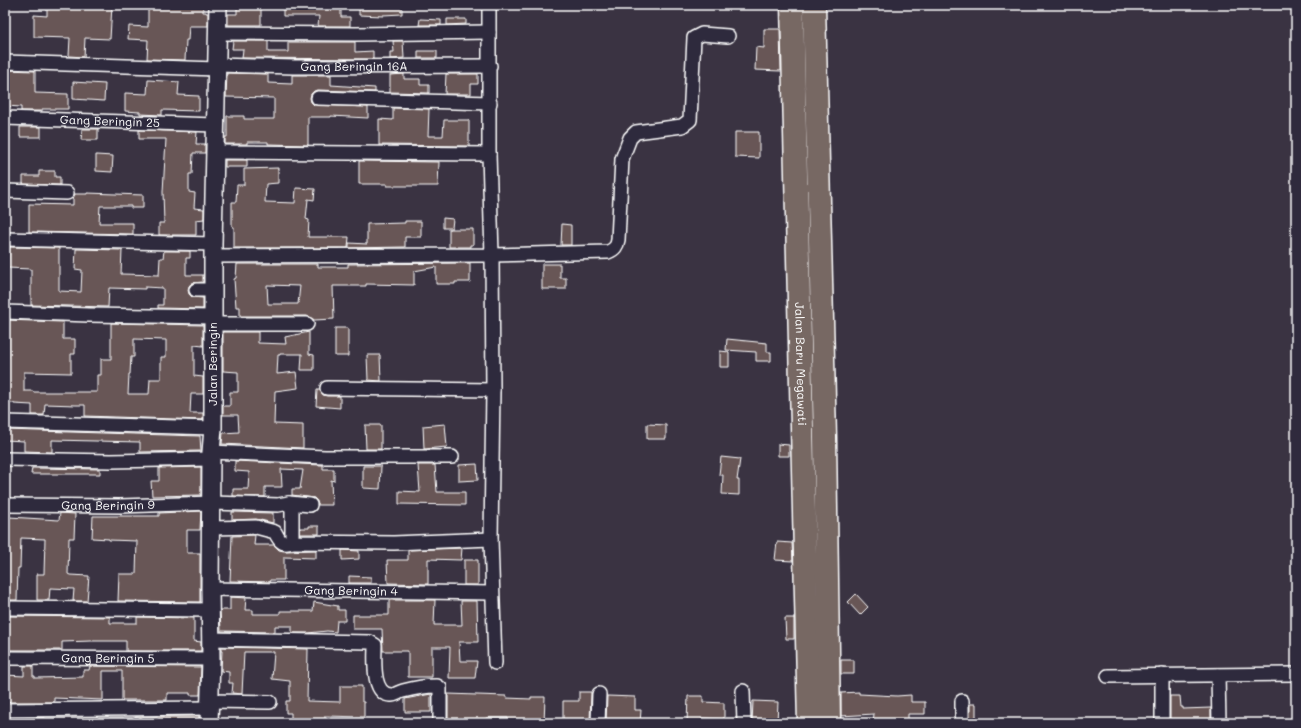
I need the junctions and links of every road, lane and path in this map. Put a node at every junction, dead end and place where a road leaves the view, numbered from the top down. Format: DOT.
graph roads {
  1 [pos="218,5"];
  2 [pos="489,5"];
  3 [pos="792,5"];
  4 [pos="814,5"];
  5 [pos="489,32"];
  6 [pos="218,33"];
  7 [pos="728,36"];
  8 [pos="5,62"];
  9 [pos="490,66"];
  10 [pos="217,67"];
  11 [pos="318,98"];
  12 [pos="490,103"];
  13 [pos="5,118"];
  14 [pos="215,125"];
  15 [pos="215,152"];
  16 [pos="489,154"];
  17 [pos="5,191"];
  18 [pos="67,193"];
  19 [pos="5,239"];
  20 [pos="213,250"];
  21 [pos="492,255"];
  22 [pos="5,312"];
  23 [pos="213,321"];
  24 [pos="307,324"];
  25 [pos="327,388"];
  26 [pos="493,390"];
  27 [pos="823,392"];
  28 [pos="801,394"];
  29 [pos="5,422"];
  30 [pos="213,428"];
  31 [pos="802,436"];
  32 [pos="825,437"];
  33 [pos="211,456"];
  34 [pos="452,457"];
  35 [pos="5,459"];
  36 [pos="212,503"];
  37 [pos="289,503"];
  38 [pos="310,505"];
  39 [pos="5,506"];
  40 [pos="211,528"];
  41 [pos="491,539"];
  42 [pos="292,542"];
  43 [pos="210,589"];
  44 [pos="492,593"];
  45 [pos="5,608"];
  46 [pos="210,610"];
  47 [pos="210,639"];
  48 [pos="5,658"];
  49 [pos="211,659"];
  50 [pos="495,663"];
  51 [pos="1296,674"];
  52 [pos="1162,675"];
  53 [pos="1218,675"];
  54 [pos="1108,676"];
  55 [pos="743,691"];
  56 [pos="599,694"];
  57 [pos="962,701"];
  58 [pos="270,702"];
  59 [pos="5,710"];
  60 [pos="209,711"];
  61 [pos="440,723"];
  62 [pos="598,723"];
  63 [pos="744,723"];
  64 [pos="809,723"];
  65 [pos="829,723"];
  66 [pos="962,723"];
  67 [pos="1162,723"];
  68 [pos="1219,723"];
  1 -- 6 [label="street, Jalan Beringin"];
  2 -- 5 [label="street"];
  3 -- 28 [label="highway, Jalan Baru Megawati"];
  4 -- 27 [label="highway, Jalan Baru Megawati"];
  5 -- 6 [label="street"];
  5 -- 9 [label="street"];
  6 -- 10 [label="street, Jalan Beringin"];
  7 -- 21 [label="street"];
  8 -- 10 [label="street, Gang Beringin 16A"];
  9 -- 10 [label="street, Gang Beringin 16A"];
  9 -- 12 [label="street"];
  10 -- 14 [label="street, Jalan Beringin"];
  11 -- 12 [label="street"];
  12 -- 16 [label="street"];
  13 -- 14 [label="street, Gang Beringin 25"];
  14 -- 15 [label="street, Jalan Beringin"];
  15 -- 16 [label="street"];
  15 -- 20 [label="street, Jalan Beringin"];
  16 -- 21 [label="street"];
  17 -- 18 [label="street"];
  19 -- 20 [label="street"];
  20 -- 21 [label="street"];
  20 -- 23 [label="street, Jalan Beringin"];
  21 -- 26 [label="street"];
  22 -- 23 [label="street"];
  23 -- 24 [label="street"];
  23 -- 30 [label="street, Jalan Beringin"];
  25 -- 26 [label="street"];
  26 -- 41 [label="street"];
  27 -- 28 [label="highway"];
  27 -- 32 [label="highway, Jalan Baru Megawati"];
  28 -- 31 [label="highway, Jalan Baru Megawati"];
  29 -- 30 [label="street"];
  30 -- 33 [label="street, Jalan Beringin"];
  31 -- 32 [label="highway"];
  31 -- 64 [label="highway, Jalan Baru Megawati"];
  32 -- 65 [label="highway, Jalan Baru Megawati"];
  33 -- 34 [label="street"];
  33 -- 35 [label="street"];
  33 -- 36 [label="street, Jalan Beringin"];
  36 -- 37 [label="street, Gang Beringin 9"];
  36 -- 39 [label="street, Gang Beringin 9"];
  36 -- 40 [label="street, Jalan Beringin"];
  37 -- 38 [label="street, Gang Beringin 9"];
  37 -- 42 [label="street"];
  40 -- 42 [label="street"];
  40 -- 43 [label="street, Jalan Beringin"];
  41 -- 42 [label="street"];
  41 -- 44 [label="street"];
  43 -- 44 [label="street, Gang Beringin 4"];
  43 -- 46 [label="street, Jalan Beringin"];
  44 -- 50 [label="street"];
  45 -- 46 [label="street"];
  46 -- 47 [label="street, Jalan Beringin"];
  47 -- 49 [label="street, Jalan Beringin"];
  47 -- 61 [label="street"];
  48 -- 49 [label="street, Gang Beringin 5"];
  49 -- 60 [label="street, Jalan Beringin"];
  51 -- 53 [label="street"];
  52 -- 53 [label="street"];
  52 -- 54 [label="street"];
  52 -- 67 [label="street"];
  53 -- 68 [label="street"];
  55 -- 63 [label="street"];
  56 -- 62 [label="street"];
  57 -- 66 [label="street"];
  58 -- 60 [label="street"];
  59 -- 60 [label="street"];
}
